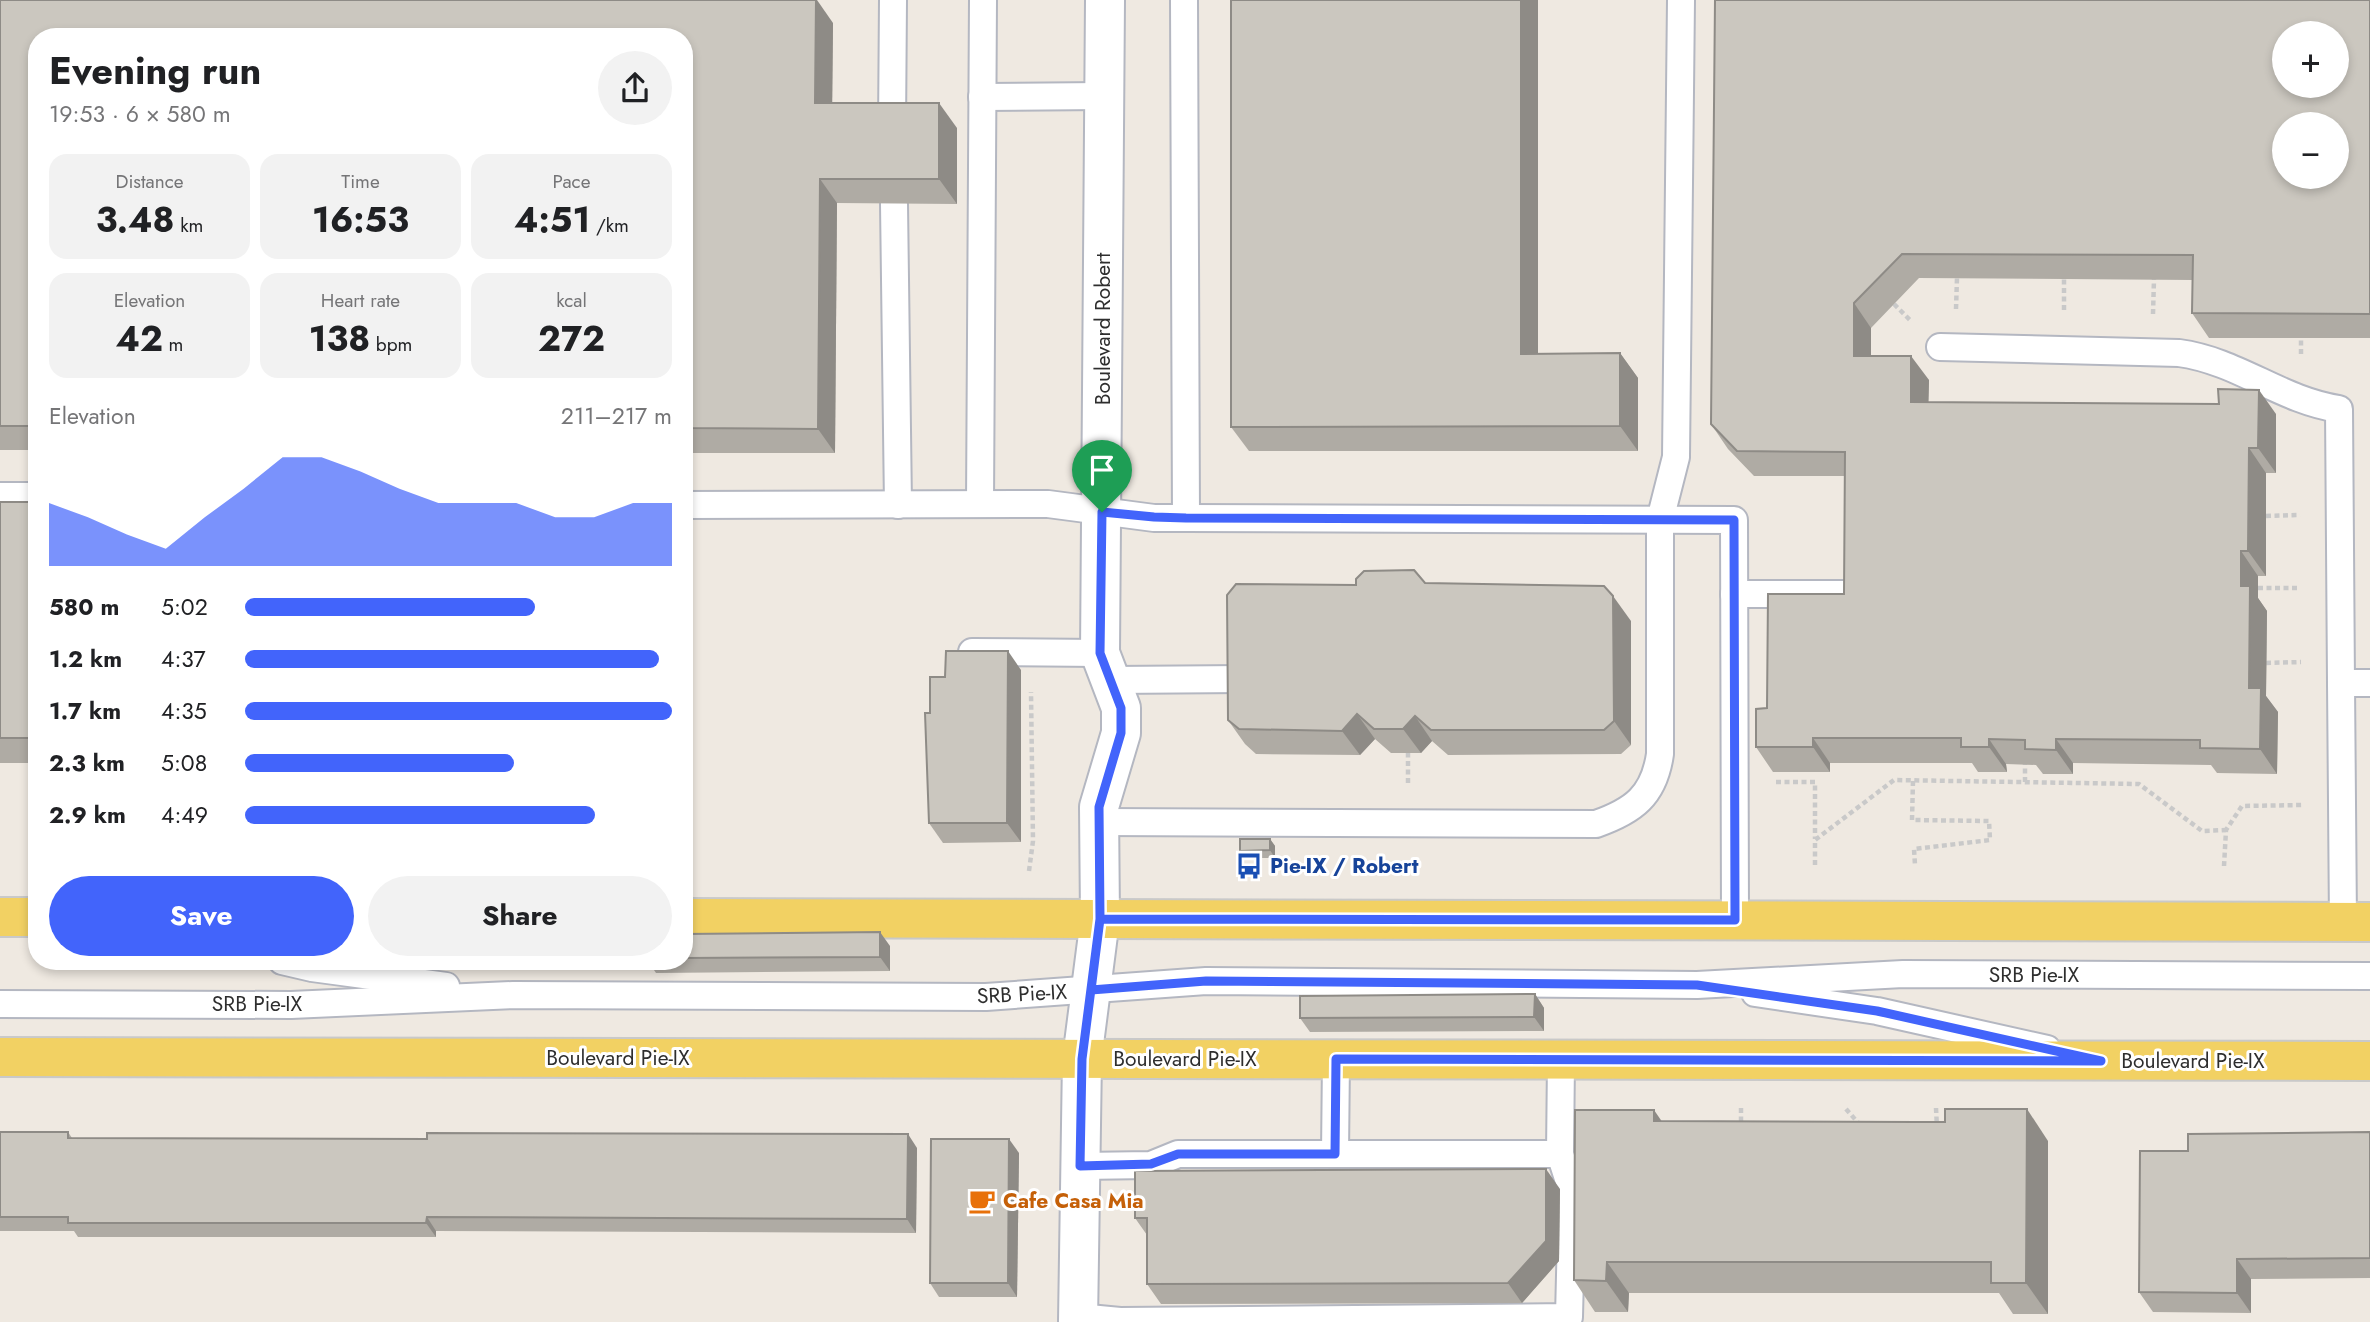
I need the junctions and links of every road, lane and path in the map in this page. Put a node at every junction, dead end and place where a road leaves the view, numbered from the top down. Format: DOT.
graph roads {
  1 [pos="893,0"];
  2 [pos="983,0"];
  3 [pos="1105,0"];
  4 [pos="1184,0"];
  5 [pos="1681,0"];
  6 [pos="1104,96"];
  7 [pos="982,97"];
  8 [pos="892,128"];
  9 [pos="894,204"];
  10 [pos="1940,347"];
  11 [pos="0,496"];
  12 [pos="28,496"];
  13 [pos="980,504"];
  14 [pos="693,505"];
  15 [pos="898,505"];
  16 [pos="1102,512"];
  17 [pos="2266,516"];
  18 [pos="2274,516"];
  19 [pos="1186,518"];
  20 [pos="1660,520"];
  21 [pos="2259,588"];
  22 [pos="2276,588"];
  23 [pos="1734,594"];
  24 [pos="1861,594"];
  25 [pos="965,652"];
  26 [pos="2279,662"];
  27 [pos="2266,663"];
  28 [pos="1105,667"];
  29 [pos="1245,679"];
  30 [pos="2341,683"];
  31 [pos="2370,683"];
  32 [pos="1031,695"];
  33 [pos="1408,753"];
  34 [pos="2025,764"];
  35 [pos="1913,781"];
  36 [pos="1768,782"];
  37 [pos="2025,782"];
  38 [pos="1408,791"];
  39 [pos="2267,805"];
  40 [pos="1100,822"];
  41 [pos="2226,830"];
  42 [pos="1815,840"];
  43 [pos="1815,865"];
  44 [pos="1915,865"];
  45 [pos="2224,866"];
  46 [pos="1029,871"];
  47 [pos="0,917"];
  48 [pos="28,917"];
  49 [pos="693,918"];
  50 [pos="1100,919"];
  51 [pos="1735,920"];
  52 [pos="2357,922"];
  53 [pos="327,970"];
  54 [pos="2370,976"];
  55 [pos="1697,985"];
  56 [pos="1091,990"];
  57 [pos="513,995"];
  58 [pos="0,1004"];
  59 [pos="0,1058"];
  60 [pos="1082,1059"];
  61 [pos="1336,1059"];
  62 [pos="1561,1060"];
  63 [pos="2101,1061"];
  64 [pos="2370,1061"];
  65 [pos="1936,1096"];
  66 [pos="1843,1105"];
  67 [pos="1741,1107"];
  68 [pos="1741,1129"];
  69 [pos="1866,1130"];
  70 [pos="1937,1130"];
  71 [pos="1335,1154"];
  72 [pos="1560,1154"];
  73 [pos="1080,1166"];
  74 [pos="1078,1320"];
  1 -- 8 [label="lane"];
  2 -- 7 [label="lane"];
  3 -- 6 [label="street, Boulevard Robert"];
  4 -- 19 [label="lane"];
  5 -- 20 [label="lane"];
  6 -- 7 [label="lane"];
  6 -- 16 [label="street, Boulevard Robert"];
  7 -- 13 [label="lane"];
  9 -- 15 [label="lane"];
  10 -- 30 [label="lane"];
  11 -- 12 [label="lane"];
  13 -- 15 [label="lane"];
  13 -- 16 [label="lane"];
  14 -- 15 [label="lane"];
  16 -- 19 [label="lane"];
  16 -- 28 [label="street, Boulevard Robert"];
  17 -- 18 [label="path"];
  19 -- 20 [label="lane"];
  20 -- 23 [label="lane"];
  20 -- 40 [label="lane"];
  21 -- 22 [label="path"];
  23 -- 24 [label="lane"];
  23 -- 51 [label="lane"];
  25 -- 28 [label="lane"];
  26 -- 27 [label="path"];
  28 -- 29 [label="lane"];
  28 -- 40 [label="street, Boulevard Robert"];
  30 -- 31 [label="lane"];
  30 -- 52 [label="lane"];
  32 -- 46 [label="path"];
  33 -- 38 [label="path"];
  34 -- 37 [label="path"];
  35 -- 37 [label="path"];
  35 -- 42 [label="path"];
  35 -- 44 [label="path"];
  36 -- 42 [label="path"];
  37 -- 41 [label="path"];
  39 -- 41 [label="path"];
  40 -- 50 [label="street, Boulevard Robert"];
  41 -- 45 [label="path"];
  42 -- 43 [label="path"];
  47 -- 48 [label="main road"];
  49 -- 50 [label="main road"];
  50 -- 51 [label="main road"];
  50 -- 56 [label="street, Boulevard Robert"];
  51 -- 52 [label="main road"];
  53 -- 57 [label="lane, SRB Pie-IX"];
  54 -- 55 [label="lane, SRB Pie-IX"];
  55 -- 56 [label="lane, SRB Pie-IX"];
  55 -- 63 [label="lane, SRB Pie-IX"];
  56 -- 57 [label="lane, SRB Pie-IX"];
  56 -- 60 [label="street, Boulevard Robert"];
  57 -- 58 [label="lane, SRB Pie-IX"];
  59 -- 60 [label="main road, Boulevard Pie-IX"];
  60 -- 61 [label="main road, Boulevard Pie-IX"];
  60 -- 73 [label="street, Boulevard Robert"];
  61 -- 62 [label="main road, Boulevard Pie-IX"];
  61 -- 71 [label="lane"];
  62 -- 63 [label="main road, Boulevard Pie-IX"];
  62 -- 72 [label="lane"];
  63 -- 64 [label="main road, Boulevard Pie-IX"];
  65 -- 70 [label="path"];
  66 -- 69 [label="path"];
  67 -- 68 [label="path"];
  71 -- 72 [label="lane"];
  71 -- 73 [label="lane"];
  72 -- 74 [label="lane"];
  73 -- 74 [label="street, Boulevard Robert"];
}
